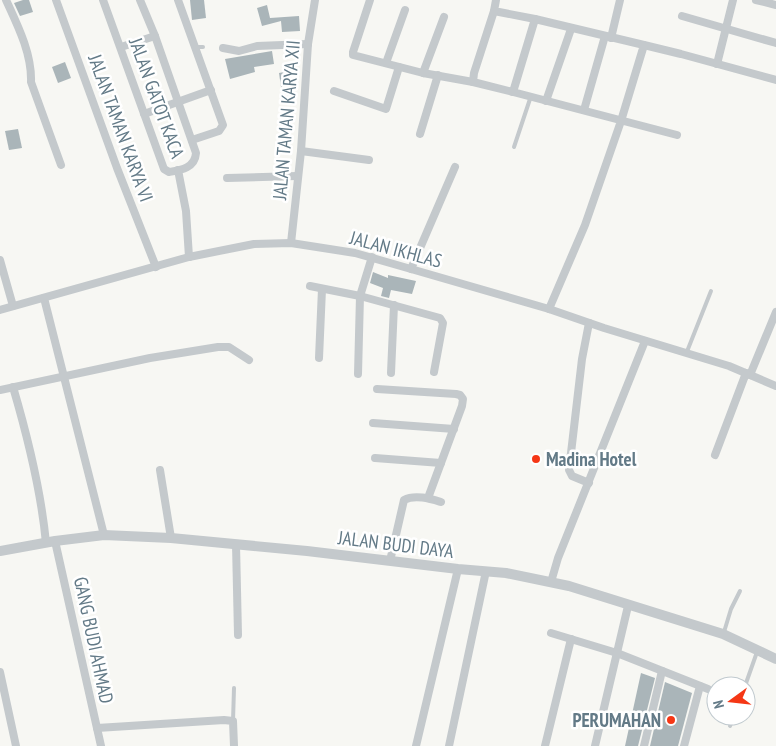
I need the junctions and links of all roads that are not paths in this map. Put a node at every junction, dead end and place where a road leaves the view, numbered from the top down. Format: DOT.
graph roads {
  1 [pos="6,0"];
  2 [pos="56,0"];
  3 [pos="103,0"];
  4 [pos="140,0"];
  5 [pos="178,0"];
  6 [pos="315,0"];
  7 [pos="370,0"];
  8 [pos="496,0"];
  9 [pos="733,0"];
  10 [pos="756,0"];
  11 [pos="618,1"];
  12 [pos="776,5"];
  13 [pos="405,10"];
  14 [pos="494,11"];
  15 [pos="682,16"];
  16 [pos="444,17"];
  17 [pos="535,19"];
  18 [pos="570,29"];
  19 [pos="726,29"];
  20 [pos="155,36"];
  21 [pos="608,37"];
  22 [pos="776,43"];
  23 [pos="308,44"];
  24 [pos="644,46"];
  25 [pos="121,47"];
  26 [pos="223,48"];
  27 [pos="386,64"];
  28 [pos="717,64"];
  29 [pos="399,67"];
  30 [pos="423,73"];
  31 [pos="438,76"];
  32 [pos="776,80"];
  33 [pos="473,82"];
  34 [pos="211,90"];
  35 [pos="334,91"];
  36 [pos="513,92"];
  37 [pos="531,96"];
  38 [pos="546,101"];
  39 [pos="178,102"];
  40 [pos="584,110"];
  41 [pos="144,114"];
  42 [pos="621,121"];
  43 [pos="420,134"];
  44 [pos="676,135"];
  45 [pos="192,140"];
  46 [pos="514,147"];
  47 [pos="301,151"];
  48 [pos="370,160"];
  49 [pos="61,166"];
  50 [pos="455,167"];
  51 [pos="178,170"];
  52 [pos="297,176"];
  53 [pos="227,178"];
  54 [pos="291,243"];
  55 [pos="190,257"];
  56 [pos="372,257"];
  57 [pos="0,260"];
  58 [pos="156,267"];
  59 [pos="411,269"];
  60 [pos="310,286"];
  61 [pos="322,289"];
  62 [pos="711,291"];
  63 [pos="360,296"];
  64 [pos="44,298"];
  65 [pos="394,305"];
  66 [pos="13,306"];
  67 [pos="0,310"];
  68 [pos="549,310"];
  69 [pos="776,312"];
  70 [pos="589,323"];
  71 [pos="645,341"];
  72 [pos="686,354"];
  73 [pos="319,358"];
  74 [pos="249,360"];
  75 [pos="434,372"];
  76 [pos="392,373"];
  77 [pos="358,374"];
  78 [pos="748,374"];
  79 [pos="64,376"];
  80 [pos="776,386"];
  81 [pos="13,387"];
  82 [pos="377,389"];
  83 [pos="0,390"];
  84 [pos="373,423"];
  85 [pos="454,428"];
  86 [pos="715,455"];
  87 [pos="374,458"];
  88 [pos="441,463"];
  89 [pos="160,470"];
  90 [pos="588,483"];
  91 [pos="428,498"];
  92 [pos="442,502"];
  93 [pos="104,535"];
  94 [pos="171,538"];
  95 [pos="51,542"];
  96 [pos="236,544"];
  97 [pos="0,552"];
  98 [pos="390,561"];
  99 [pos="458,569"];
  100 [pos="486,571"];
  101 [pos="551,582"];
  102 [pos="740,591"];
  103 [pos="628,606"];
  104 [pos="551,633"];
  105 [pos="723,634"];
  106 [pos="238,635"];
  107 [pos="571,639"];
  108 [pos="758,650"];
  109 [pos="617,653"];
  110 [pos="776,659"];
  111 [pos="662,671"];
  112 [pos="0,672"];
  113 [pos="749,676"];
  114 [pos="234,688"];
  115 [pos="233,722"];
  116 [pos="97,728"];
  117 [pos="16,746"];
  118 [pos="100,746"];
  119 [pos="234,746"];
  120 [pos="416,746"];
  121 [pos="449,746"];
  122 [pos="545,746"];
  123 [pos="595,746"];
  124 [pos="644,746"];
  125 [pos="684,746"];
  1 -- 49 [label="street"];
  2 -- 58 [label="street, JALAN TAMAN KARYA VI"];
  3 -- 25 [label="street, JALAN GATOT KACA"];
  4 -- 20 [label="street"];
  5 -- 34 [label="street"];
  6 -- 23 [label="street, JALAN TAMAN KARYA XII"];
  7 -- 27 [label="street"];
  8 -- 14 [label="street"];
  9 -- 19 [label="street"];
  10 -- 12 [label="street"];
  11 -- 21 [label="street"];
  13 -- 27 [label="street"];
  14 -- 17 [label="street"];
  14 -- 33 [label="street"];
  15 -- 19 [label="street"];
  16 -- 30 [label="street"];
  17 -- 18 [label="street"];
  17 -- 36 [label="street"];
  18 -- 21 [label="street"];
  18 -- 38 [label="street"];
  19 -- 22 [label="street"];
  19 -- 28 [label="street"];
  20 -- 25 [label="street"];
  20 -- 39 [label="street"];
  21 -- 24 [label="street"];
  21 -- 40 [label="street"];
  23 -- 26 [label="street"];
  23 -- 47 [label="street, JALAN TAMAN KARYA XII"];
  24 -- 28 [label="street"];
  24 -- 42 [label="street"];
  25 -- 41 [label="street, JALAN GATOT KACA"];
  27 -- 29 [label="street"];
  28 -- 32 [label="street"];
  29 -- 30 [label="street"];
  29 -- 35 [label="street"];
  30 -- 31 [label="street"];
  31 -- 33 [label="street"];
  31 -- 43 [label="street"];
  33 -- 36 [label="street"];
  34 -- 39 [label="street"];
  34 -- 45 [label="street"];
  36 -- 37 [label="street"];
  37 -- 38 [label="street"];
  37 -- 46 [label="lane"];
  38 -- 40 [label="street"];
  39 -- 41 [label="street"];
  39 -- 45 [label="street"];
  40 -- 42 [label="street"];
  41 -- 51 [label="street, JALAN GATOT KACA"];
  42 -- 44 [label="street"];
  42 -- 68 [label="street"];
  45 -- 51 [label="street, JALAN GATOT KACA"];
  47 -- 48 [label="street"];
  47 -- 52 [label="street, JALAN TAMAN KARYA XII"];
  50 -- 59 [label="street"];
  51 -- 55 [label="street"];
  52 -- 53 [label="street"];
  52 -- 54 [label="street, JALAN TAMAN KARYA XII"];
  54 -- 55 [label="street, JALAN IKHLAS"];
  54 -- 56 [label="street, JALAN IKHLAS"];
  55 -- 58 [label="street, JALAN IKHLAS"];
  56 -- 59 [label="street, JALAN IKHLAS"];
  56 -- 63 [label="street"];
  57 -- 66 [label="street"];
  58 -- 64 [label="street, JALAN IKHLAS"];
  59 -- 68 [label="street, JALAN IKHLAS"];
  60 -- 61 [label="street"];
  61 -- 63 [label="street"];
  61 -- 73 [label="street"];
  62 -- 72 [label="lane"];
  63 -- 65 [label="street"];
  63 -- 77 [label="street"];
  64 -- 66 [label="street, JALAN IKHLAS"];
  64 -- 79 [label="street"];
  65 -- 75 [label="street"];
  65 -- 76 [label="street"];
  66 -- 67 [label="street, JALAN IKHLAS"];
  68 -- 70 [label="street, JALAN IKHLAS"];
  69 -- 78 [label="street"];
  70 -- 71 [label="street, JALAN IKHLAS"];
  70 -- 90 [label="street"];
  71 -- 72 [label="street, JALAN IKHLAS"];
  71 -- 90 [label="street"];
  72 -- 78 [label="street, JALAN IKHLAS"];
  74 -- 79 [label="street"];
  78 -- 80 [label="street, JALAN IKHLAS"];
  78 -- 86 [label="street"];
  79 -- 81 [label="street"];
  79 -- 93 [label="street"];
  81 -- 83 [label="street"];
  81 -- 95 [label="street, GANG BUDI AHMAD"];
  82 -- 85 [label="street"];
  84 -- 85 [label="street"];
  85 -- 88 [label="street"];
  87 -- 88 [label="street"];
  88 -- 91 [label="street"];
  89 -- 94 [label="street"];
  90 -- 101 [label="street"];
  91 -- 92 [label="street"];
  91 -- 98 [label="street"];
  93 -- 94 [label="street, JALAN BUDI DAYA"];
  93 -- 95 [label="street, JALAN BUDI DAYA"];
  94 -- 96 [label="street, JALAN BUDI DAYA"];
  95 -- 97 [label="street, JALAN BUDI DAYA"];
  95 -- 116 [label="street, GANG BUDI AHMAD"];
  96 -- 98 [label="street, JALAN BUDI DAYA"];
  96 -- 106 [label="street"];
  98 -- 99 [label="street, JALAN BUDI DAYA"];
  99 -- 100 [label="street, JALAN BUDI DAYA"];
  99 -- 120 [label="street"];
  100 -- 101 [label="street, JALAN BUDI DAYA"];
  100 -- 121 [label="street"];
  101 -- 103 [label="street, JALAN BUDI DAYA"];
  102 -- 105 [label="lane"];
  103 -- 105 [label="street, JALAN BUDI DAYA"];
  103 -- 109 [label="street"];
  104 -- 107 [label="street"];
  105 -- 108 [label="street, JALAN BUDI DAYA"];
  107 -- 109 [label="street"];
  107 -- 122 [label="street"];
  108 -- 110 [label="street, JALAN BUDI DAYA"];
  108 -- 113 [label="lane"];
  109 -- 111 [label="street"];
  109 -- 123 [label="street"];
  111 -- 124 [label="street"];
  111 -- 125 [label="street"];
  112 -- 117 [label="street"];
  114 -- 115 [label="lane"];
  115 -- 116 [label="street"];
  115 -- 119 [label="street"];
  116 -- 118 [label="street, GANG BUDI AHMAD"];
}
